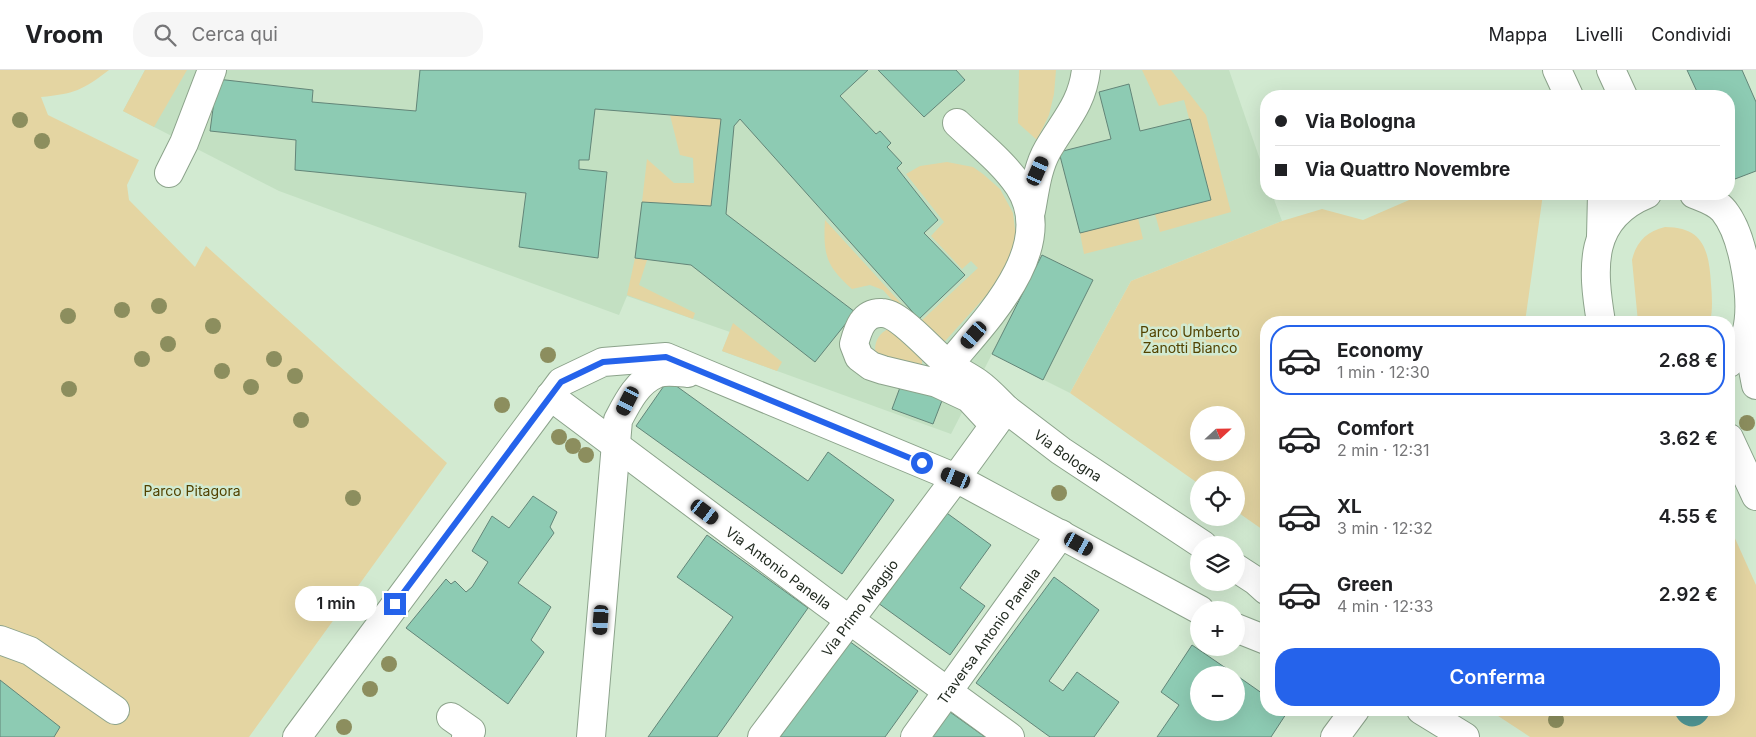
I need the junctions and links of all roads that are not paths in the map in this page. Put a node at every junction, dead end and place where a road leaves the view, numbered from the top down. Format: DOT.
graph roads {
  1 [pos="212,70"];
  2 [pos="1086,70"];
  3 [pos="1557,70"];
  4 [pos="1611,70"];
  5 [pos="1566,90"];
  6 [pos="1620,90"];
  7 [pos="957,123"];
  8 [pos="170,173"];
  9 [pos="1602,200"];
  10 [pos="1633,200"];
  11 [pos="1708,200"];
  12 [pos="1709,200"];
  13 [pos="1031,211"];
  14 [pos="1756,221"];
  15 [pos="1601,238"];
  16 [pos="1756,270"];
  17 [pos="1596,277"];
  18 [pos="1750,303"];
  19 [pos="1591,316"];
  20 [pos="1600,316"];
  21 [pos="1746,333"];
  22 [pos="1735,355"];
  23 [pos="948,364"];
  24 [pos="713,378"];
  25 [pos="1756,385"];
  26 [pos="550,396"];
  27 [pos="1000,417"];
  28 [pos="616,444"];
  29 [pos="1735,451"];
  30 [pos="956,478"];
  31 [pos="1756,496"];
  32 [pos="1062,534"];
  33 [pos="1190,537"];
  34 [pos="1245,574"];
  35 [pos="1260,585"];
  36 [pos="1190,604"];
  37 [pos="848,620"];
  38 [pos="1245,632"];
  39 [pos="1260,638"];
  40 [pos="0,640"];
  41 [pos="948,691"];
  42 [pos="115,710"];
  43 [pos="1350,716"];
  44 [pos="1430,716"];
  45 [pos="296,737"];
  46 [pos="591,737"];
  47 [pos="762,737"];
  48 [pos="915,737"];
  49 [pos="1010,737"];
  50 [pos="1335,737"];
  51 [pos="1465,737"];
  1 -- 8 [label="street"];
  2 -- 13 [label="street"];
  3 -- 5 [label="street"];
  4 -- 6 [label="street"];
  7 -- 13 [label="street"];
  9 -- 15 [label="street"];
  10 -- 15 [label="street"];
  11 -- 18 [label="street"];
  12 -- 14 [label="street"];
  13 -- 23 [label="street"];
  15 -- 17 [label="street"];
  16 -- 18 [label="street"];
  17 -- 19 [label="street"];
  17 -- 20 [label="street"];
  18 -- 21 [label="street"];
  21 -- 22 [label="street"];
  21 -- 25 [label="street"];
  23 -- 27 [label="street"];
  23 -- 27 [label="street"];
  24 -- 26 [label="street"];
  24 -- 28 [label="street"];
  24 -- 30 [label="street"];
  26 -- 28 [label="street, Via Antonio Panella"];
  26 -- 45 [label="street"];
  27 -- 30 [label="street"];
  27 -- 33 [label="street, Via Bologna"];
  28 -- 37 [label="street, Via Antonio Panella"];
  28 -- 46 [label="street"];
  29 -- 31 [label="street"];
  30 -- 32 [label="street"];
  30 -- 37 [label="street, Via Primo Maggio"];
  32 -- 36 [label="street"];
  32 -- 41 [label="street, Traversa Antonio Panella"];
  34 -- 35 [label="street"];
  37 -- 41 [label="street, Via Antonio Panella"];
  37 -- 47 [label="street, Via Primo Maggio"];
  38 -- 39 [label="street"];
  40 -- 42 [label="street"];
  41 -- 48 [label="street, Traversa Antonio Panella"];
  41 -- 49 [label="street, Via Antonio Panella"];
  43 -- 50 [label="street"];
  44 -- 51 [label="street"];
}
